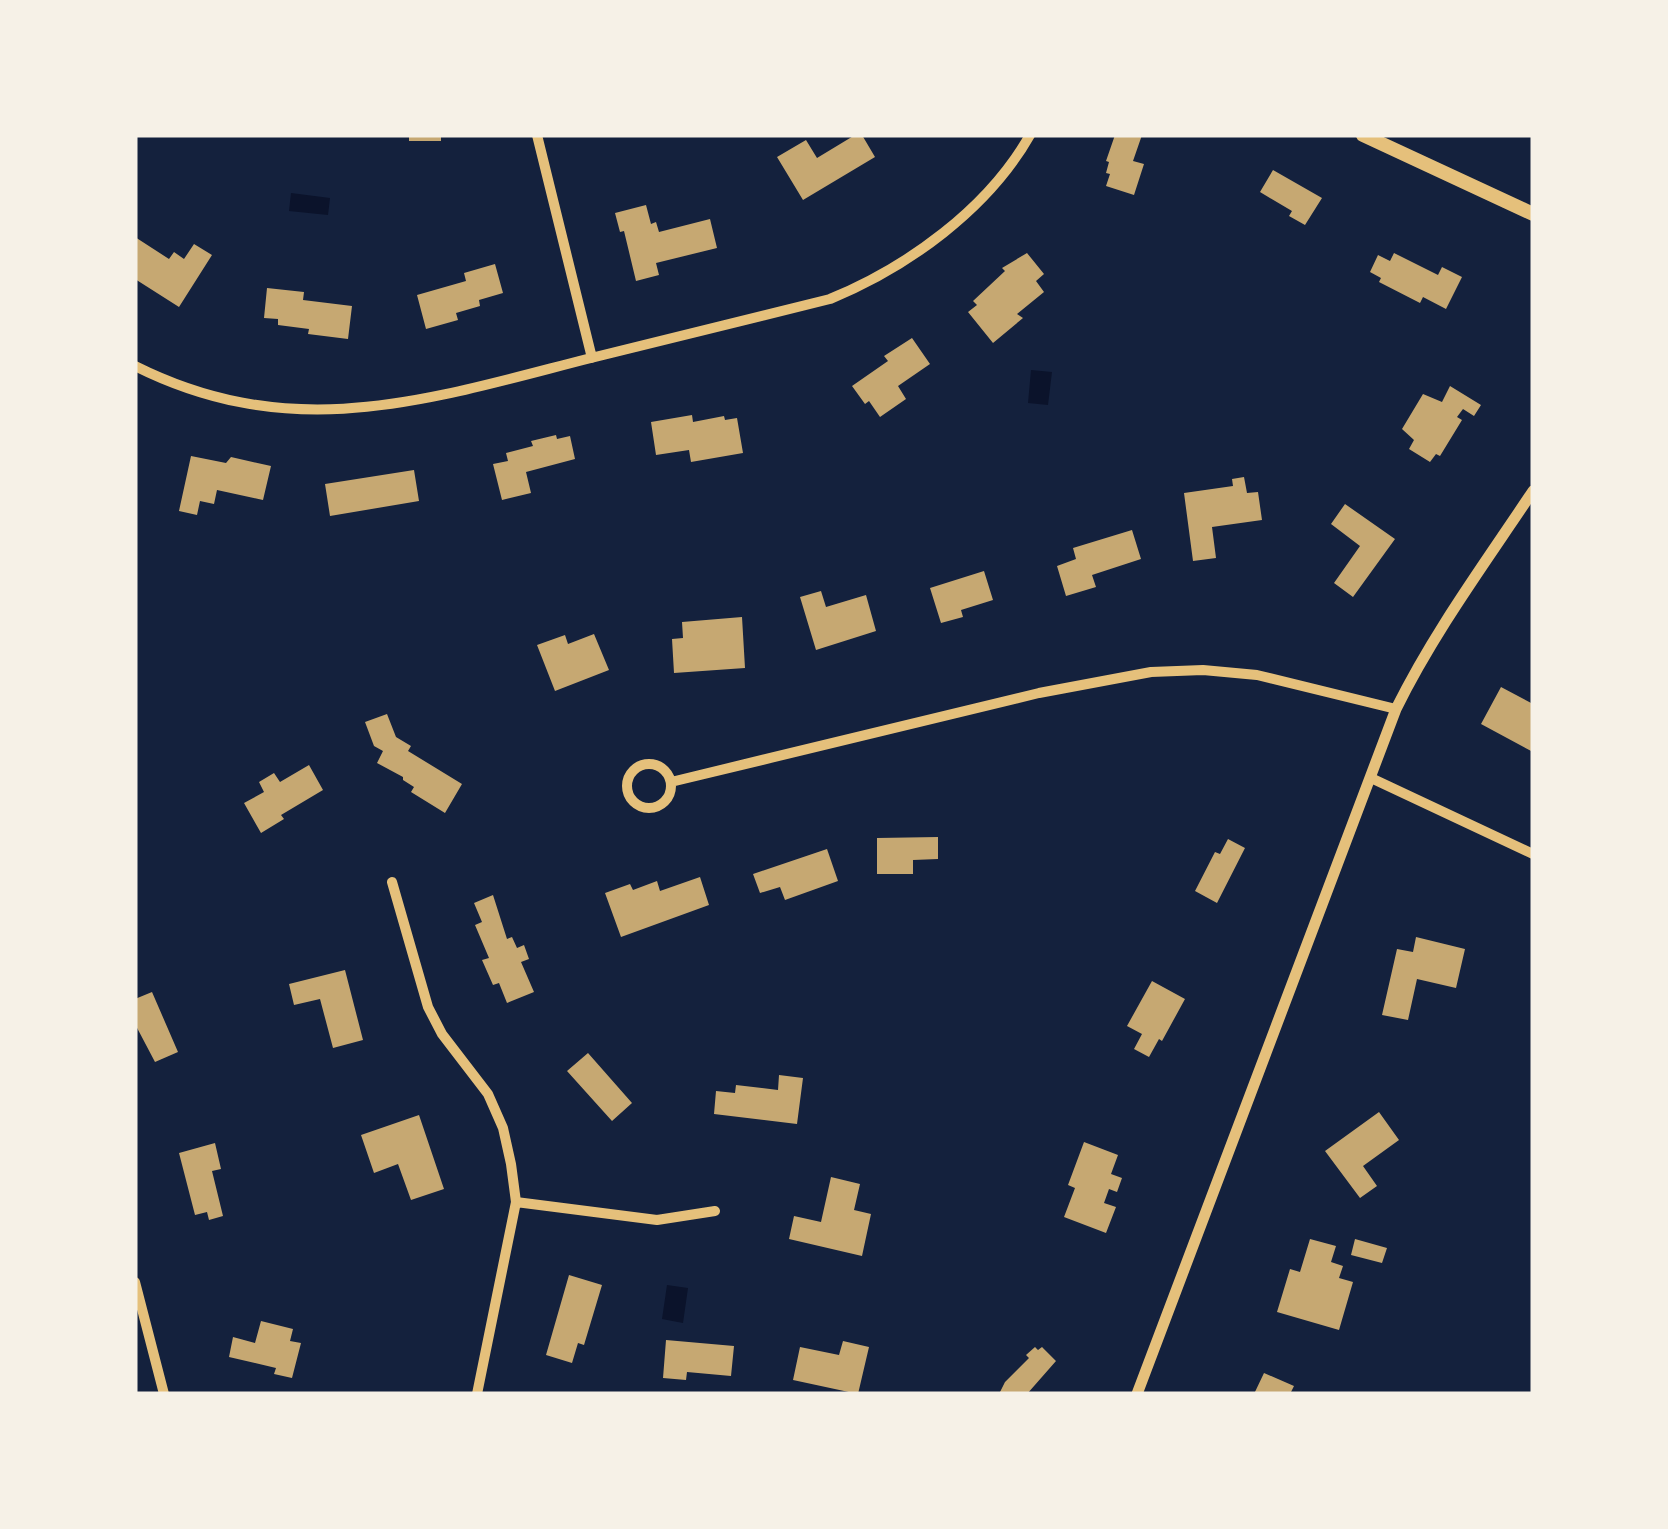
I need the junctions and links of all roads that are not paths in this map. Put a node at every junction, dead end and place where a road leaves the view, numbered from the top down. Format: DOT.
graph roads {
  1 [pos="536,135"];
  2 [pos="1030,135"];
  3 [pos="1363,135"];
  4 [pos="1533,214"];
  5 [pos="592,358"];
  6 [pos="135,366"];
  7 [pos="1533,492"];
  8 [pos="1396,709"];
  9 [pos="1371,778"];
  10 [pos="671,782"];
  11 [pos="1533,854"];
  12 [pos="392,882"];
  13 [pos="516,1202"];
  14 [pos="715,1211"];
  15 [pos="135,1282"];
  16 [pos="164,1394"];
  17 [pos="478,1394"];
  18 [pos="1137,1394"];
  1 -- 5 [label="street"];
  2 -- 5 [label="street"];
  3 -- 4 [label="main road"];
  5 -- 6 [label="street"];
  7 -- 8 [label="street"];
  8 -- 9 [label="street"];
  8 -- 10 [label="street"];
  9 -- 11 [label="street"];
  9 -- 18 [label="street"];
  10 -- 10 [label="street"];
  12 -- 13 [label="street"];
  13 -- 14 [label="street"];
  13 -- 17 [label="street"];
  15 -- 16 [label="street"];
}
